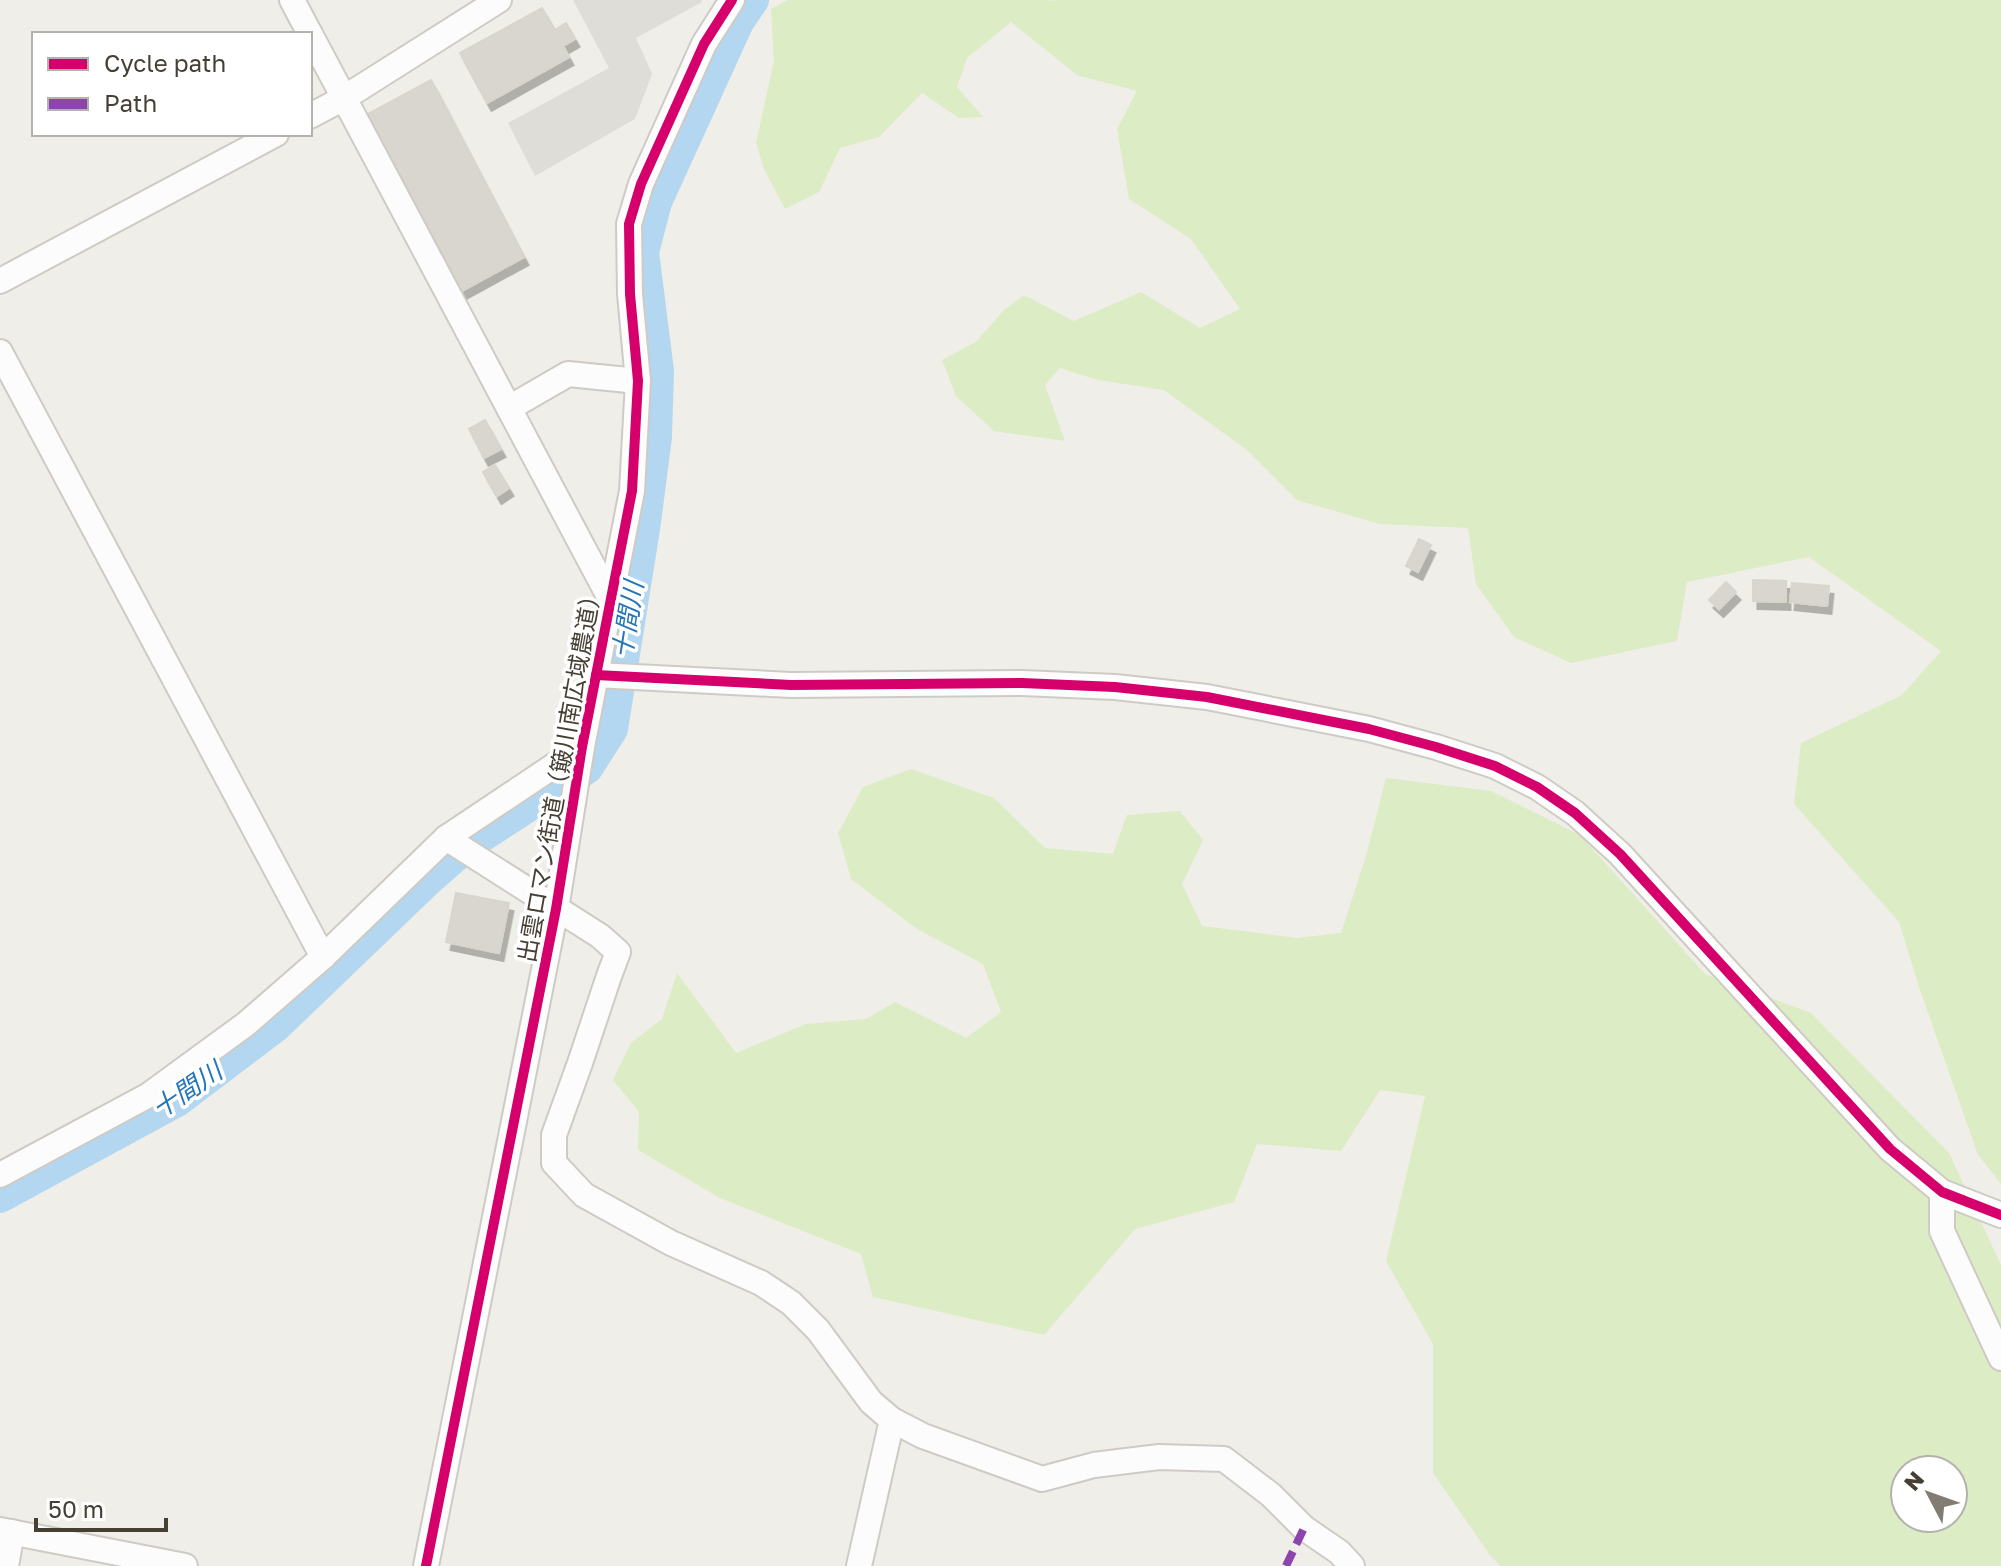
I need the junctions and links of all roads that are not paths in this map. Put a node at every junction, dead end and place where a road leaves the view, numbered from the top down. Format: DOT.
graph roads {
  1 [pos="292,0"];
  2 [pos="499,0"];
  3 [pos="732,0"];
  4 [pos="309,32"];
  5 [pos="312,38"];
  6 [pos="344,98"];
  7 [pos="312,115"];
  8 [pos="272,136"];
  9 [pos="0,281"];
  10 [pos="0,352"];
  11 [pos="638,381"];
  12 [pos="509,408"];
  13 [pos="612,602"];
  14 [pos="596,675"];
  15 [pos="582,747"];
  16 [pos="446,838"];
  17 [pos="556,909"];
  18 [pos="323,957"];
  19 [pos="0,1175"];
  20 [pos="1942,1192"];
  21 [pos="2001,1215"];
  22 [pos="2001,1358"];
  23 [pos="892,1420"];
  24 [pos="6,1531"];
  25 [pos="6,1566"];
  26 [pos="185,1566"];
  27 [pos="426,1566"];
  28 [pos="859,1566"];
  29 [pos="1352,1566"];
  1 -- 4 [label="street"];
  2 -- 6 [label="street"];
  3 -- 11 [label="street, 出雲ロマン街道（簸川南広域農道）"];
  5 -- 6 [label="street"];
  6 -- 7 [label="street"];
  6 -- 12 [label="street"];
  8 -- 9 [label="street"];
  10 -- 18 [label="street"];
  11 -- 12 [label="street"];
  11 -- 13 [label="street, 出雲ロマン街道（簸川南広域農道）"];
  12 -- 13 [label="street"];
  13 -- 14 [label="street, 出雲ロマン街道（簸川南広域農道）"];
  14 -- 15 [label="street, 出雲ロマン街道（簸川南広域農道）"];
  14 -- 20 [label="street"];
  15 -- 16 [label="street"];
  15 -- 17 [label="street, 出雲ロマン街道（簸川南広域農道）"];
  16 -- 17 [label="street"];
  16 -- 18 [label="street"];
  17 -- 23 [label="street"];
  17 -- 27 [label="street, 出雲ロマン街道（簸川南広域農道）"];
  18 -- 19 [label="street"];
  20 -- 21 [label="street"];
  20 -- 22 [label="street"];
  23 -- 28 [label="street"];
  23 -- 29 [label="street"];
  24 -- 25 [label="street"];
  24 -- 26 [label="street"];
}
